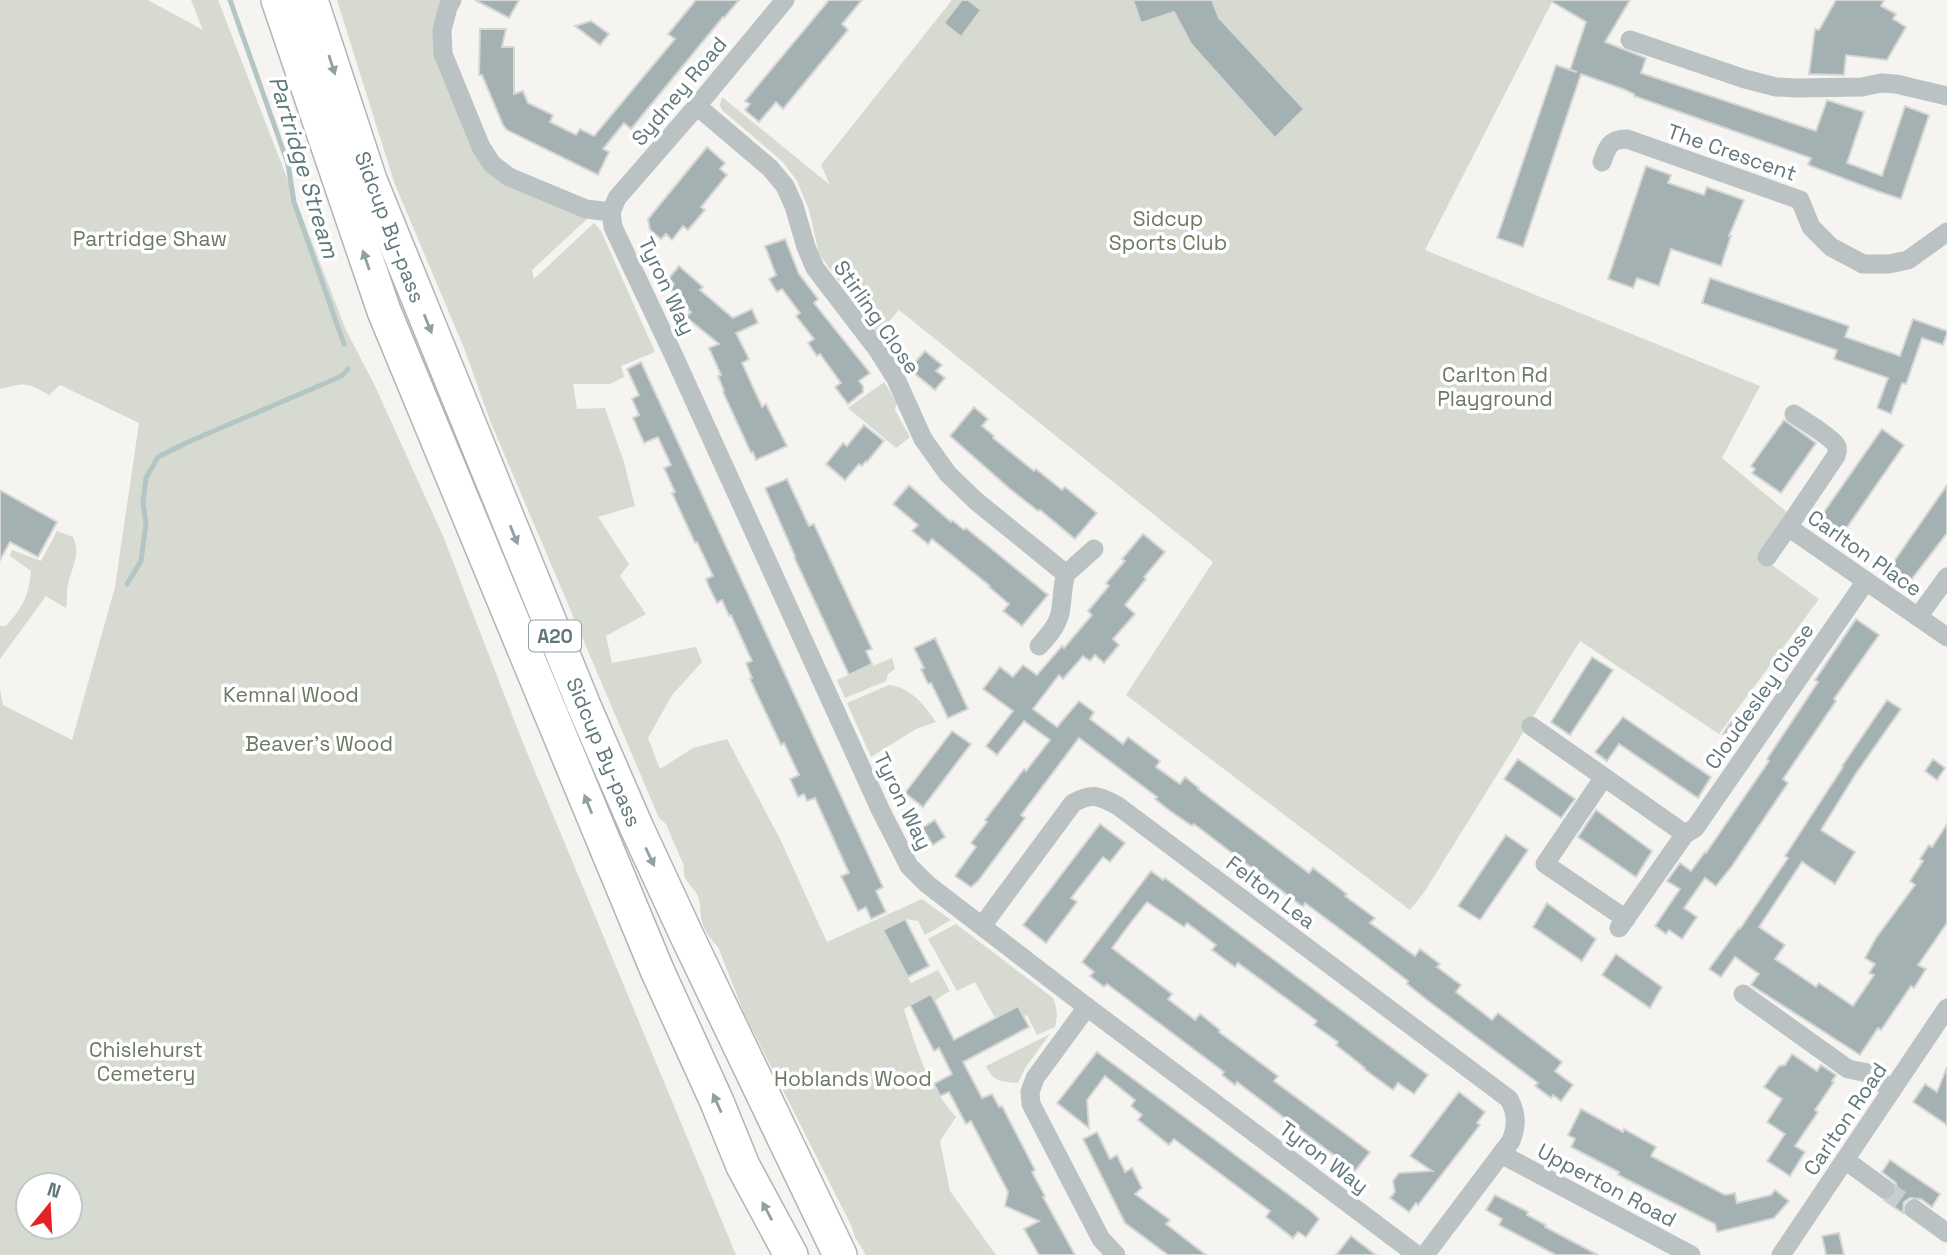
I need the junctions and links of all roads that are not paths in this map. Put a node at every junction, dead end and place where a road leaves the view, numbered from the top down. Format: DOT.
graph roads {
  1 [pos="278,0"];
  2 [pos="311,0"];
  3 [pos="452,0"];
  4 [pos="785,0"];
  5 [pos="1630,40"];
  6 [pos="1947,96"];
  7 [pos="697,106"];
  8 [pos="1602,162"];
  9 [pos="611,212"];
  10 [pos="1947,232"];
  11 [pos="1794,414"];
  12 [pos="1788,527"];
  13 [pos="1094,549"];
  14 [pos="1767,557"];
  15 [pos="1066,574"];
  16 [pos="1947,576"];
  17 [pos="1866,581"];
  18 [pos="1918,617"];
  19 [pos="1947,637"];
  20 [pos="1039,646"];
  21 [pos="1531,726"];
  22 [pos="1604,777"];
  23 [pos="1685,834"];
  24 [pos="982,926"];
  25 [pos="1743,994"];
  26 [pos="1087,1007"];
  27 [pos="1947,1008"];
  28 [pos="1892,1090"];
  29 [pos="1502,1154"];
  30 [pos="1845,1160"];
  31 [pos="1885,1189"];
  32 [pos="1914,1209"];
  33 [pos="1947,1233"];
  34 [pos="791,1255"];
  35 [pos="840,1255"];
  36 [pos="1116,1255"];
  37 [pos="1417,1255"];
  38 [pos="1424,1255"];
  39 [pos="1691,1255"];
  40 [pos="1781,1255"];
  34 -- 1 [label="highway, Sidcup By-pass / A20, one-way"];
  2 -- 35 [label="highway, Sidcup By-pass / A20, one-way"];
  3 -- 9 [label="street"];
  4 -- 7 [label="street, Sydney Road"];
  5 -- 6 [label="street"];
  7 -- 9 [label="street, Sydney Road"];
  7 -- 15 [label="street, Stirling Close"];
  8 -- 10 [label="street, The Crescent"];
  9 -- 24 [label="street, Tyron Way"];
  11 -- 12 [label="street"];
  12 -- 14 [label="street, Carlton Place"];
  12 -- 17 [label="street, Carlton Place"];
  13 -- 15 [label="street"];
  15 -- 20 [label="street"];
  16 -- 18 [label="street"];
  17 -- 18 [label="street, Carlton Place"];
  17 -- 23 [label="street, Cloudesley Close"];
  18 -- 19 [label="street, Carlton Place"];
  21 -- 22 [label="street"];
  22 -- 23 [label="street"];
  22 -- 23 [label="street, Cloudesley Close"];
  24 -- 26 [label="street, Tyron Way"];
  24 -- 29 [label="street, Felton Lea"];
  25 -- 28 [label="street"];
  26 -- 36 [label="street"];
  26 -- 37 [label="street, Tyron Way"];
  27 -- 28 [label="street, Carlton Road"];
  28 -- 30 [label="street, Carlton Road"];
  29 -- 38 [label="street"];
  29 -- 39 [label="street, Upperton Road"];
  30 -- 31 [label="street"];
  30 -- 40 [label="street, Carlton Road"];
  32 -- 33 [label="street"];
}
